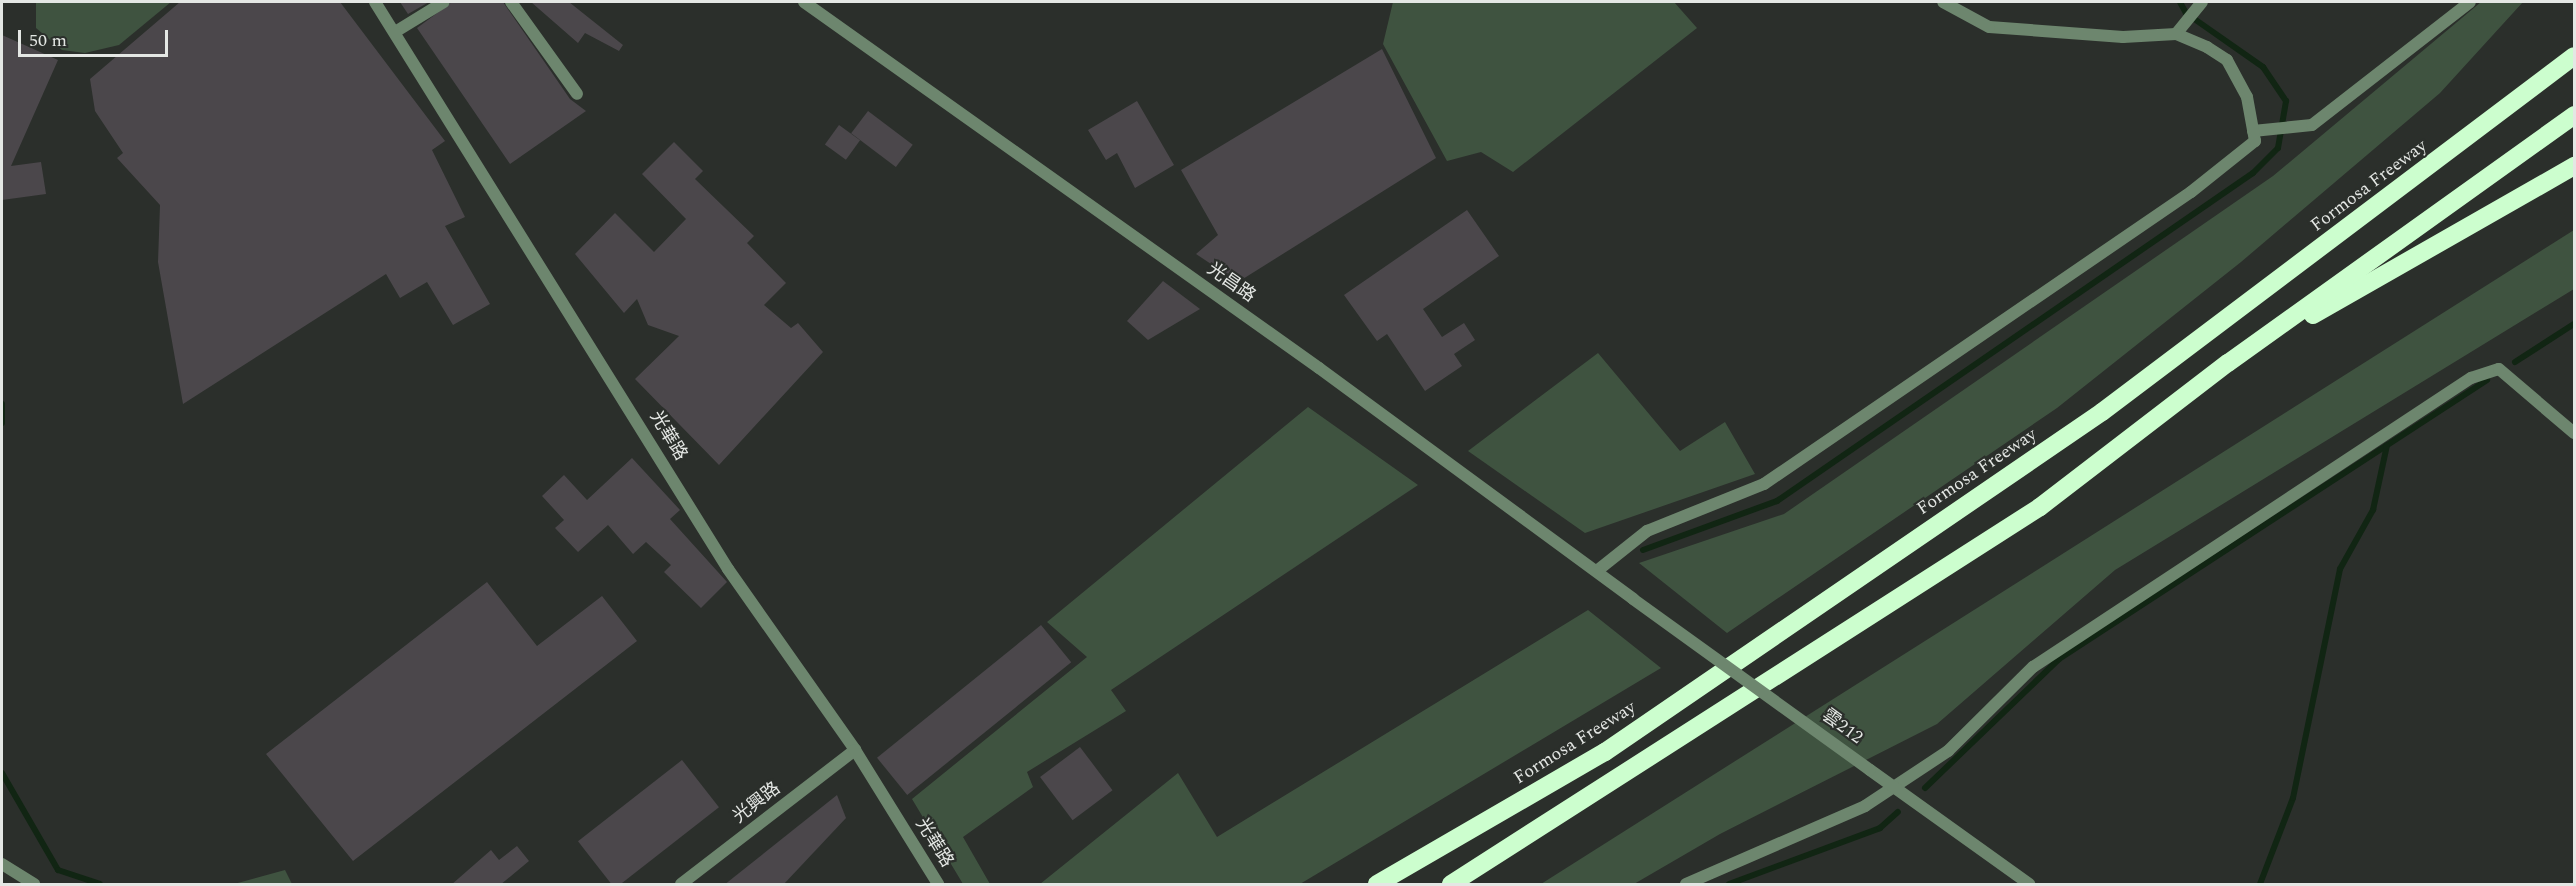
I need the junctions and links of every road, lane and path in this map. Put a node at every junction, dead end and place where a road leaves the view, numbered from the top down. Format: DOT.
graph roads {
  1 [pos="375,2"];
  2 [pos="444,2"];
  3 [pos="511,2"];
  4 [pos="804,2"];
  5 [pos="1943,2"];
  6 [pos="2470,2"];
  7 [pos="2198,4"];
  8 [pos="395,32"];
  9 [pos="2176,34"];
  10 [pos="2574,56"];
  11 [pos="577,94"];
  12 [pos="2574,115"];
  13 [pos="2253,131"];
  14 [pos="2574,166"];
  15 [pos="2228,363"];
  16 [pos="2574,433"];
  17 [pos="1598,570"];
  18 [pos="1633,599"];
  19 [pos="855,750"];
  20 [pos="1893,787"];
  21 [pos="2,864"];
  22 [pos="34,885"];
  23 [pos="681,885"];
  24 [pos="938,885"];
  25 [pos="1377,885"];
  26 [pos="1451,885"];
  27 [pos="1686,885"];
  28 [pos="2029,885"];
  1 -- 8 [label="street, 光華路"];
  2 -- 8 [label="street"];
  3 -- 11 [label="street"];
  4 -- 17 [label="street, 光昌路 / 雲212"];
  5 -- 9 [label="street"];
  6 -- 13 [label="street"];
  7 -- 9 [label="street"];
  8 -- 19 [label="street, 光華路"];
  9 -- 13 [label="street"];
  10 -- 25 [label="highway, Formosa Freeway"];
  12 -- 15 [label="highway"];
  13 -- 17 [label="street"];
  14 -- 15 [label="highway"];
  15 -- 26 [label="highway"];
  16 -- 20 [label="street"];
  17 -- 18 [label="street, 光昌路 / 雲212"];
  18 -- 20 [label="street, 雲212 / 雲212, bridge"];
  19 -- 23 [label="street, 光興路"];
  19 -- 24 [label="street, 光華路"];
  20 -- 27 [label="street"];
  20 -- 28 [label="street, 雲212 / 雲212"];
  21 -- 22 [label="street"];
}
